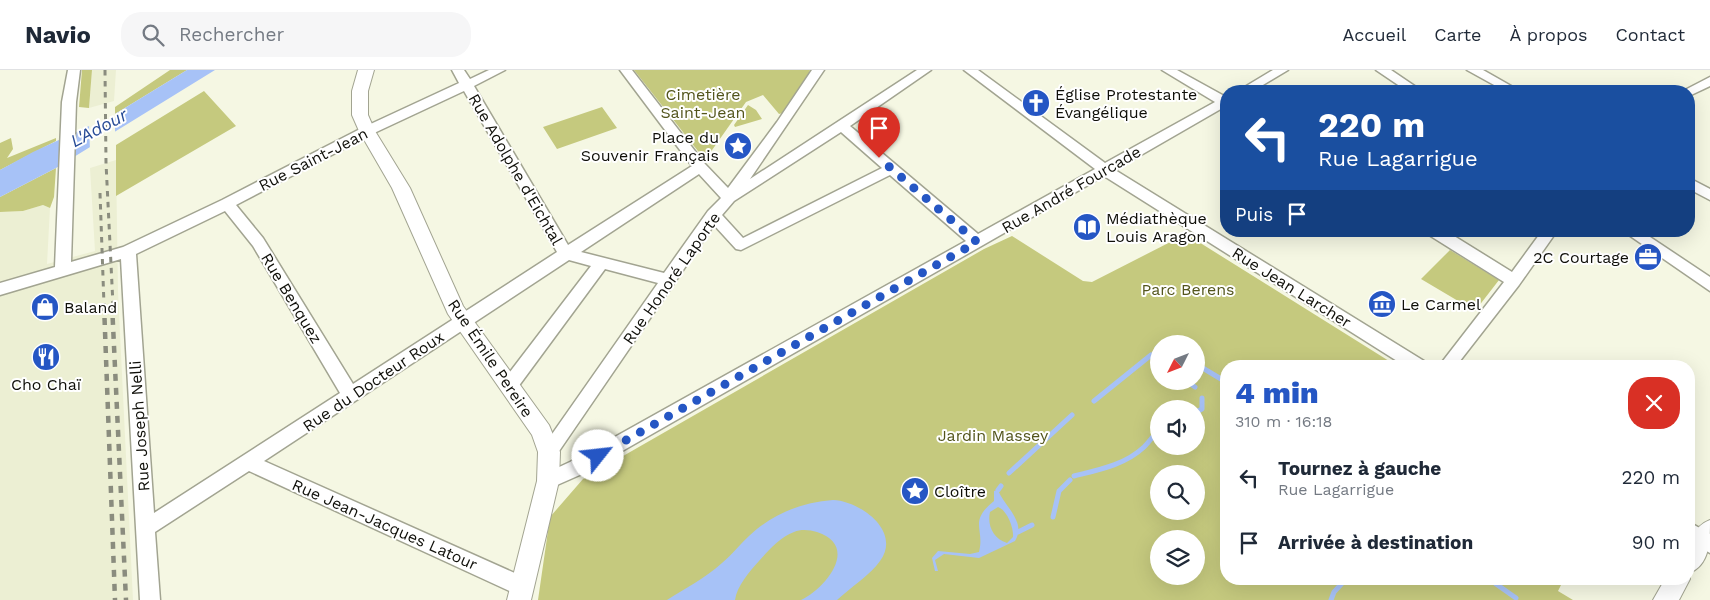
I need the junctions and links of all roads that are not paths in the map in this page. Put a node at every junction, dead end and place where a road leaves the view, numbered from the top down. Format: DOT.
graph roads {
  1 [pos="74,70"];
  2 [pos="366,70"];
  3 [pos="458,70"];
  4 [pos="500,70"];
  5 [pos="626,70"];
  6 [pos="818,70"];
  7 [pos="925,70"];
  8 [pos="970,70"];
  9 [pos="1168,70"];
  10 [pos="1282,70"];
  11 [pos="1382,70"];
  12 [pos="1473,70"];
  13 [pos="1710,80"];
  14 [pos="467,85"];
  15 [pos="1255,85"];
  16 [pos="1406,85"];
  17 [pos="1502,85"];
  18 [pos="1695,89"];
  19 [pos="1220,99"];
  20 [pos="1220,105"];
  21 [pos="70,116"];
  22 [pos="841,125"];
  23 [pos="367,131"];
  24 [pos="700,168"];
  25 [pos="892,169"];
  26 [pos="1106,169"];
  27 [pos="67,180"];
  28 [pos="1695,186"];
  29 [pos="1710,195"];
  30 [pos="729,198"];
  31 [pos="227,204"];
  32 [pos="713,215"];
  33 [pos="1443,237"];
  34 [pos="1546,237"];
  35 [pos="1639,237"];
  36 [pos="977,242"];
  37 [pos="128,251"];
  38 [pos="566,254"];
  39 [pos="601,263"];
  40 [pos="63,271"];
  41 [pos="668,280"];
  42 [pos="1514,282"];
  43 [pos="1710,285"];
  44 [pos="0,289"];
  45 [pos="463,320"];
  46 [pos="1408,360"];
  47 [pos="1452,360"];
  48 [pos="510,386"];
  49 [pos="351,396"];
  50 [pos="549,452"];
  51 [pos="248,462"];
  52 [pos="548,481"];
  53 [pos="146,528"];
  54 [pos="1703,536"];
  55 [pos="1695,551"];
  56 [pos="1674,585"];
  57 [pos="520,593"];
  58 [pos="150,600"];
  59 [pos="1665,600"];
  1 -- 21 [label="street"];
  2 -- 23 [label="main road, Rue Émile Pereire"];
  3 -- 14 [label="street, Rue Adolphe d'Eichtal"];
  4 -- 14 [label="street, Rue Saint-Jean"];
  5 -- 24 [label="street"];
  6 -- 30 [label="street"];
  7 -- 22 [label="street, Rue Honoré Laporte"];
  8 -- 26 [label="street, Rue Jean Larcher"];
  9 -- 19 [label="street"];
  10 -- 15 [label="street"];
  11 -- 16 [label="street"];
  12 -- 17 [label="street"];
  13 -- 18 [label="street"];
  14 -- 23 [label="street, Rue Saint-Jean"];
  14 -- 38 [label="street, Rue Adolphe d'Eichtal"];
  20 -- 26 [label="street, Rue André Fourcade"];
  21 -- 27 [label="street"];
  22 -- 25 [label="street"];
  22 -- 30 [label="street, Rue Honoré Laporte"];
  23 -- 31 [label="street, Rue Saint-Jean"];
  23 -- 45 [label="main road, Rue Émile Pereire"];
  24 -- 30 [label="street"];
  24 -- 38 [label="street, Rue du Docteur Roux"];
  25 -- 32 [label="street"];
  25 -- 36 [label="street"];
  26 -- 36 [label="street, Rue André Fourcade"];
  26 -- 46 [label="street, Rue Jean Larcher"];
  27 -- 40 [label="street"];
  28 -- 29 [label="street"];
  30 -- 32 [label="street, Rue Honoré Laporte"];
  31 -- 37 [label="street, Rue Saint-Jean"];
  31 -- 49 [label="street, Rue Benquez"];
  32 -- 41 [label="street, Rue Honoré Laporte"];
  33 -- 42 [label="street"];
  34 -- 42 [label="street"];
  35 -- 43 [label="street"];
  36 -- 52 [label="street, Rue André Fourcade"];
  37 -- 40 [label="street, Rue Saint-Jean"];
  37 -- 53 [label="street, Rue Joseph Nelli"];
  38 -- 39 [label="street, Rue Adolphe d'Eichtal"];
  38 -- 45 [label="street, Rue du Docteur Roux"];
  39 -- 41 [label="street, Rue Adolphe d'Eichtal"];
  39 -- 48 [label="street"];
  40 -- 44 [label="street, Rue Saint-Jean"];
  41 -- 50 [label="street, Rue Honoré Laporte"];
  42 -- 47 [label="street"];
  45 -- 48 [label="main road, Rue Émile Pereire"];
  45 -- 49 [label="street, Rue du Docteur Roux"];
  48 -- 50 [label="main road, Rue Émile Pereire"];
  49 -- 51 [label="street, Rue du Docteur Roux"];
  50 -- 52 [label="main road, Rue Émile Pereire"];
  51 -- 53 [label="street, Rue du Docteur Roux"];
  51 -- 57 [label="street, Rue Jean-Jacques Latour"];
  52 -- 57 [label="main road, Rue Émile Pereire"];
  53 -- 58 [label="street, Rue Joseph Nelli"];
  54 -- 55 [label="main road"];
  56 -- 59 [label="main road"];
}
